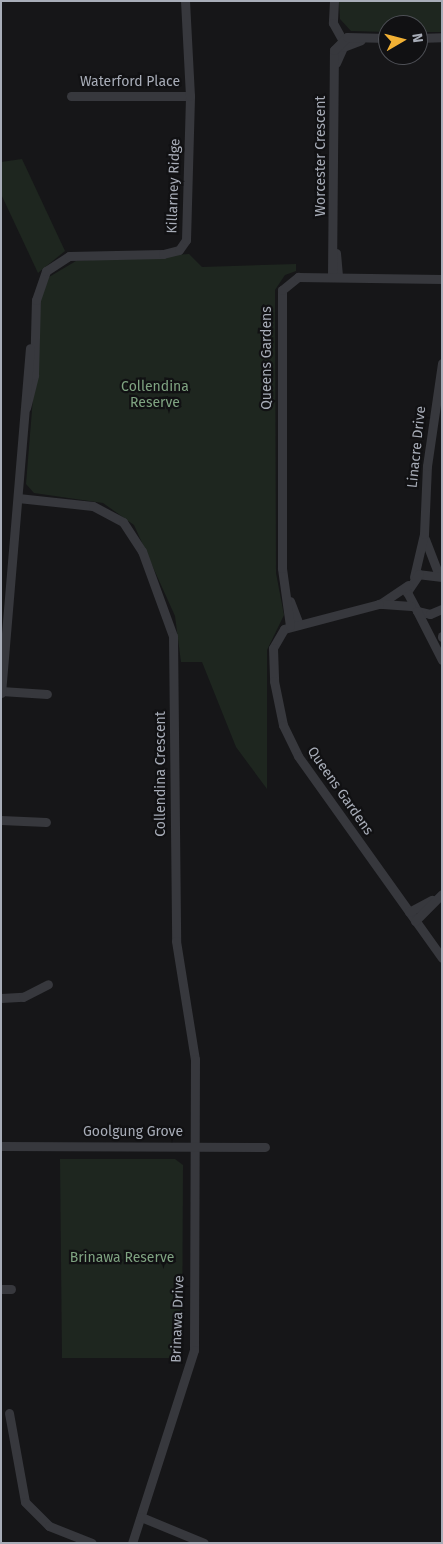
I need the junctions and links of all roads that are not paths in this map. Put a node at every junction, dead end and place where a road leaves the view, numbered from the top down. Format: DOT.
graph roads {
  1 [pos="185,1"];
  2 [pos="334,1"];
  3 [pos="378,38"];
  4 [pos="345,41"];
  5 [pos="71,96"];
  6 [pos="190,96"];
  7 [pos="335,276"];
  8 [pos="442,279"];
  9 [pos="32,339"];
  10 [pos="442,363"];
  11 [pos="26,408"];
  12 [pos="18,498"];
  13 [pos="424,534"];
  14 [pos="440,576"];
  15 [pos="411,581"];
  16 [pos="379,604"];
  17 [pos="414,609"];
  18 [pos="442,609"];
  19 [pos="295,625"];
  20 [pos="442,656"];
  21 [pos="1,692"];
  22 [pos="47,694"];
  23 [pos="1,820"];
  24 [pos="46,822"];
  25 [pos="440,896"];
  26 [pos="408,912"];
  27 [pos="415,921"];
  28 [pos="442,958"];
  29 [pos="48,984"];
  30 [pos="1,998"];
  31 [pos="1,1146"];
  32 [pos="194,1146"];
  33 [pos="265,1146"];
  34 [pos="1,1289"];
  35 [pos="11,1289"];
  36 [pos="9,1413"];
  37 [pos="141,1517"];
  38 [pos="92,1543"];
  39 [pos="132,1543"];
  40 [pos="204,1543"];
  1 -- 6 [label="street, Killarney Ridge"];
  2 -- 4 [label="street"];
  3 -- 4 [label="street"];
  4 -- 7 [label="street, Worcester Crescent"];
  5 -- 6 [label="street, Waterford Place"];
  6 -- 9 [label="street, Killarney Ridge"];
  7 -- 8 [label="street, Queens Gardens"];
  7 -- 19 [label="street, Queens Gardens"];
  9 -- 11 [label="street, Killarney Ridge"];
  9 -- 11 [label="street, Killarney Ridge"];
  10 -- 13 [label="street, Linacre Drive"];
  11 -- 12 [label="street"];
  12 -- 21 [label="street"];
  12 -- 32 [label="street, Collendina Crescent"];
  13 -- 14 [label="street, Linacre Drive"];
  13 -- 15 [label="street, Linacre Drive"];
  14 -- 15 [label="street"];
  15 -- 16 [label="street"];
  15 -- 17 [label="street"];
  16 -- 17 [label="street"];
  16 -- 19 [label="street"];
  17 -- 18 [label="street"];
  17 -- 20 [label="street"];
  19 -- 26 [label="street, Queens Gardens"];
  21 -- 22 [label="street"];
  23 -- 24 [label="street"];
  25 -- 26 [label="street"];
  25 -- 27 [label="street"];
  26 -- 27 [label="street, Queens Gardens"];
  27 -- 28 [label="street, Queens Gardens"];
  29 -- 30 [label="street"];
  31 -- 32 [label="street, Goolgung Grove"];
  32 -- 33 [label="street, Goolgung Grove"];
  32 -- 37 [label="street, Brinawa Drive"];
  34 -- 35 [label="street"];
  36 -- 38 [label="street"];
  37 -- 39 [label="street, Brinawa Drive"];
  37 -- 40 [label="street"];
}
